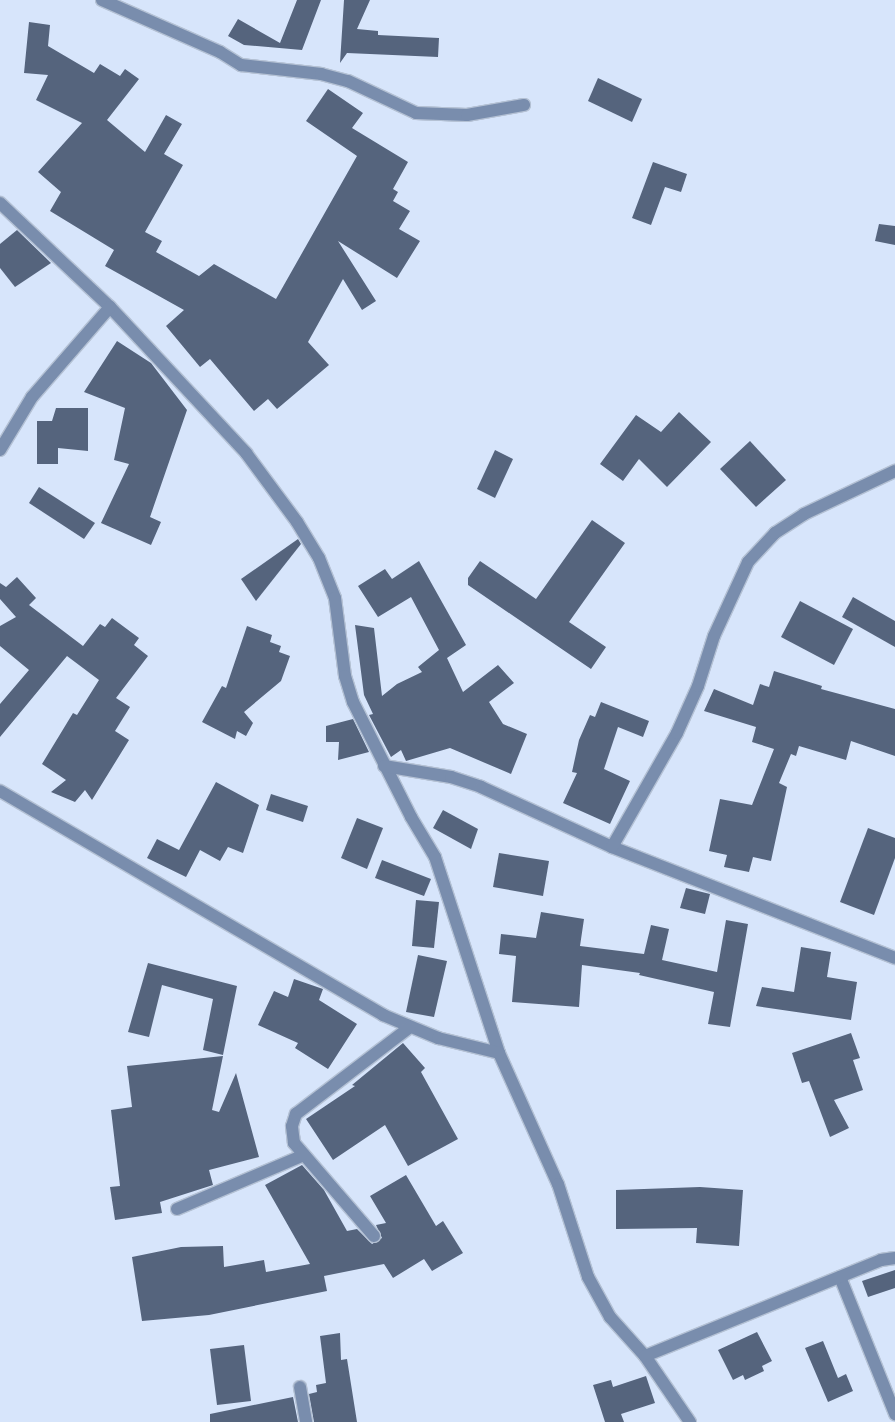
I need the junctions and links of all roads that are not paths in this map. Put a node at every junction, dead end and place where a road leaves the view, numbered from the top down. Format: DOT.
graph roads {
  1 [pos="102,0"];
  2 [pos="524,104"];
  3 [pos="0,203"];
  4 [pos="110,307"];
  5 [pos="0,450"];
  6 [pos="895,471"];
  7 [pos="384,766"];
  8 [pos="0,791"];
  9 [pos="612,847"];
  10 [pos="895,958"];
  11 [pos="409,1028"];
  12 [pos="499,1053"];
  13 [pos="304,1154"];
  14 [pos="177,1209"];
  15 [pos="374,1236"];
  16 [pos="895,1258"];
  17 [pos="840,1277"];
  18 [pos="645,1356"];
  19 [pos="300,1387"];
  20 [pos="895,1414"];
  21 [pos="686,1421"];
  22 [pos="306,1422"];
  1 -- 2 [label="street"];
  3 -- 4 [label="street"];
  4 -- 5 [label="street"];
  4 -- 7 [label="street"];
  6 -- 9 [label="street"];
  7 -- 9 [label="street"];
  7 -- 12 [label="street"];
  8 -- 11 [label="street"];
  9 -- 10 [label="street"];
  11 -- 12 [label="street"];
  11 -- 13 [label="street"];
  12 -- 18 [label="street"];
  13 -- 14 [label="street"];
  13 -- 15 [label="street"];
  16 -- 17 [label="street"];
  17 -- 18 [label="street"];
  17 -- 20 [label="street"];
  18 -- 21 [label="street"];
  19 -- 22 [label="street"];
}
